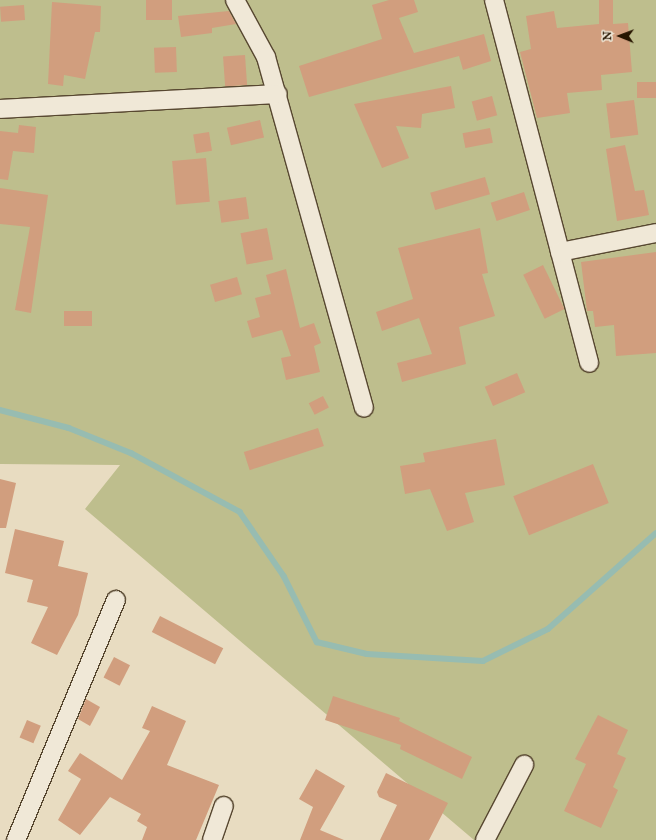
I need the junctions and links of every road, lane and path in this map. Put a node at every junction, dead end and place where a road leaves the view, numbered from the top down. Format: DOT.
graph roads {
  1 [pos="235,0"];
  2 [pos="494,0"];
  3 [pos="278,94"];
  4 [pos="0,109"];
  5 [pos="656,233"];
  6 [pos="560,252"];
  7 [pos="589,363"];
  8 [pos="364,408"];
  9 [pos="116,600"];
  10 [pos="524,765"];
  11 [pos="224,806"];
  12 [pos="16,840"];
  13 [pos="212,840"];
  14 [pos="485,840"];
  1 -- 3 [label="street"];
  2 -- 6 [label="street"];
  3 -- 4 [label="street"];
  3 -- 8 [label="street"];
  5 -- 6 [label="street"];
  6 -- 7 [label="street"];
  9 -- 12 [label="street"];
  10 -- 14 [label="street"];
  11 -- 13 [label="street"];
}
